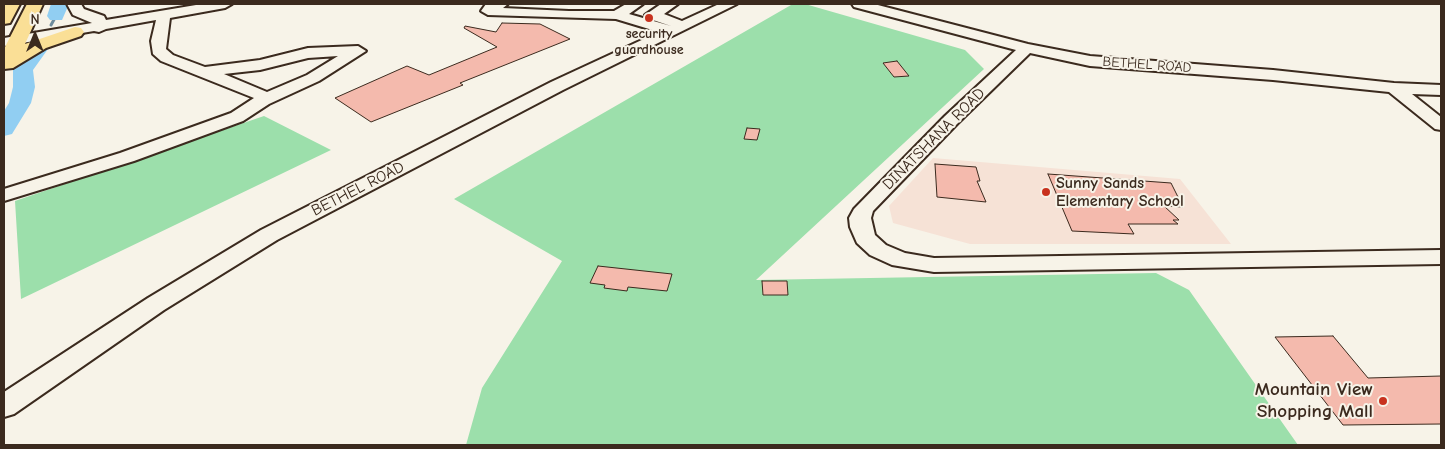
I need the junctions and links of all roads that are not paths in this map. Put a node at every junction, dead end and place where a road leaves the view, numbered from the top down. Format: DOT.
graph roads {
  1 [pos="12,4"];
  2 [pos="74,4"];
  3 [pos="225,4"];
  4 [pos="501,4"];
  5 [pos="512,4"];
  6 [pos="671,4"];
  7 [pos="730,4"];
  8 [pos="859,4"];
  9 [pos="198,6"];
  10 [pos="621,9"];
  11 [pos="31,11"];
  12 [pos="164,15"];
  13 [pos="652,15"];
  14 [pos="4,19"];
  15 [pos="679,28"];
  16 [pos="86,30"];
  17 [pos="10,42"];
  18 [pos="1027,48"];
  19 [pos="5,66"];
  20 [pos="203,72"];
  21 [pos="1394,88"];
  22 [pos="1441,90"];
  23 [pos="263,100"];
  24 [pos="1441,124"];
  25 [pos="4,195"];
  26 [pos="1441,257"];
  27 [pos="4,406"];
  1 -- 14 [label="main road"];
  2 -- 16 [label="street"];
  3 -- 9 [label="street"];
  4 -- 10 [label="street"];
  5 -- 10 [label="street"];
  6 -- 13 [label="street"];
  7 -- 15 [label="street, BETHEL ROAD"];
  8 -- 18 [label="street, BETHEL ROAD"];
  9 -- 12 [label="street"];
  10 -- 13 [label="street"];
  10 -- 15 [label="street"];
  11 -- 16 [label="main road"];
  11 -- 17 [label="main road"];
  12 -- 16 [label="street"];
  12 -- 20 [label="street"];
  13 -- 15 [label="street"];
  15 -- 27 [label="street, BETHEL ROAD"];
  16 -- 17 [label="street"];
  16 -- 19 [label="main road"];
  17 -- 19 [label="main road"];
  18 -- 21 [label="street, BETHEL ROAD"];
  18 -- 26 [label="street, DINATSHANA ROAD"];
  20 -- 23 [label="street"];
  20 -- 23 [label="street"];
  21 -- 22 [label="street, BETHEL ROAD"];
  21 -- 24 [label="street"];
  23 -- 25 [label="street"];
}
